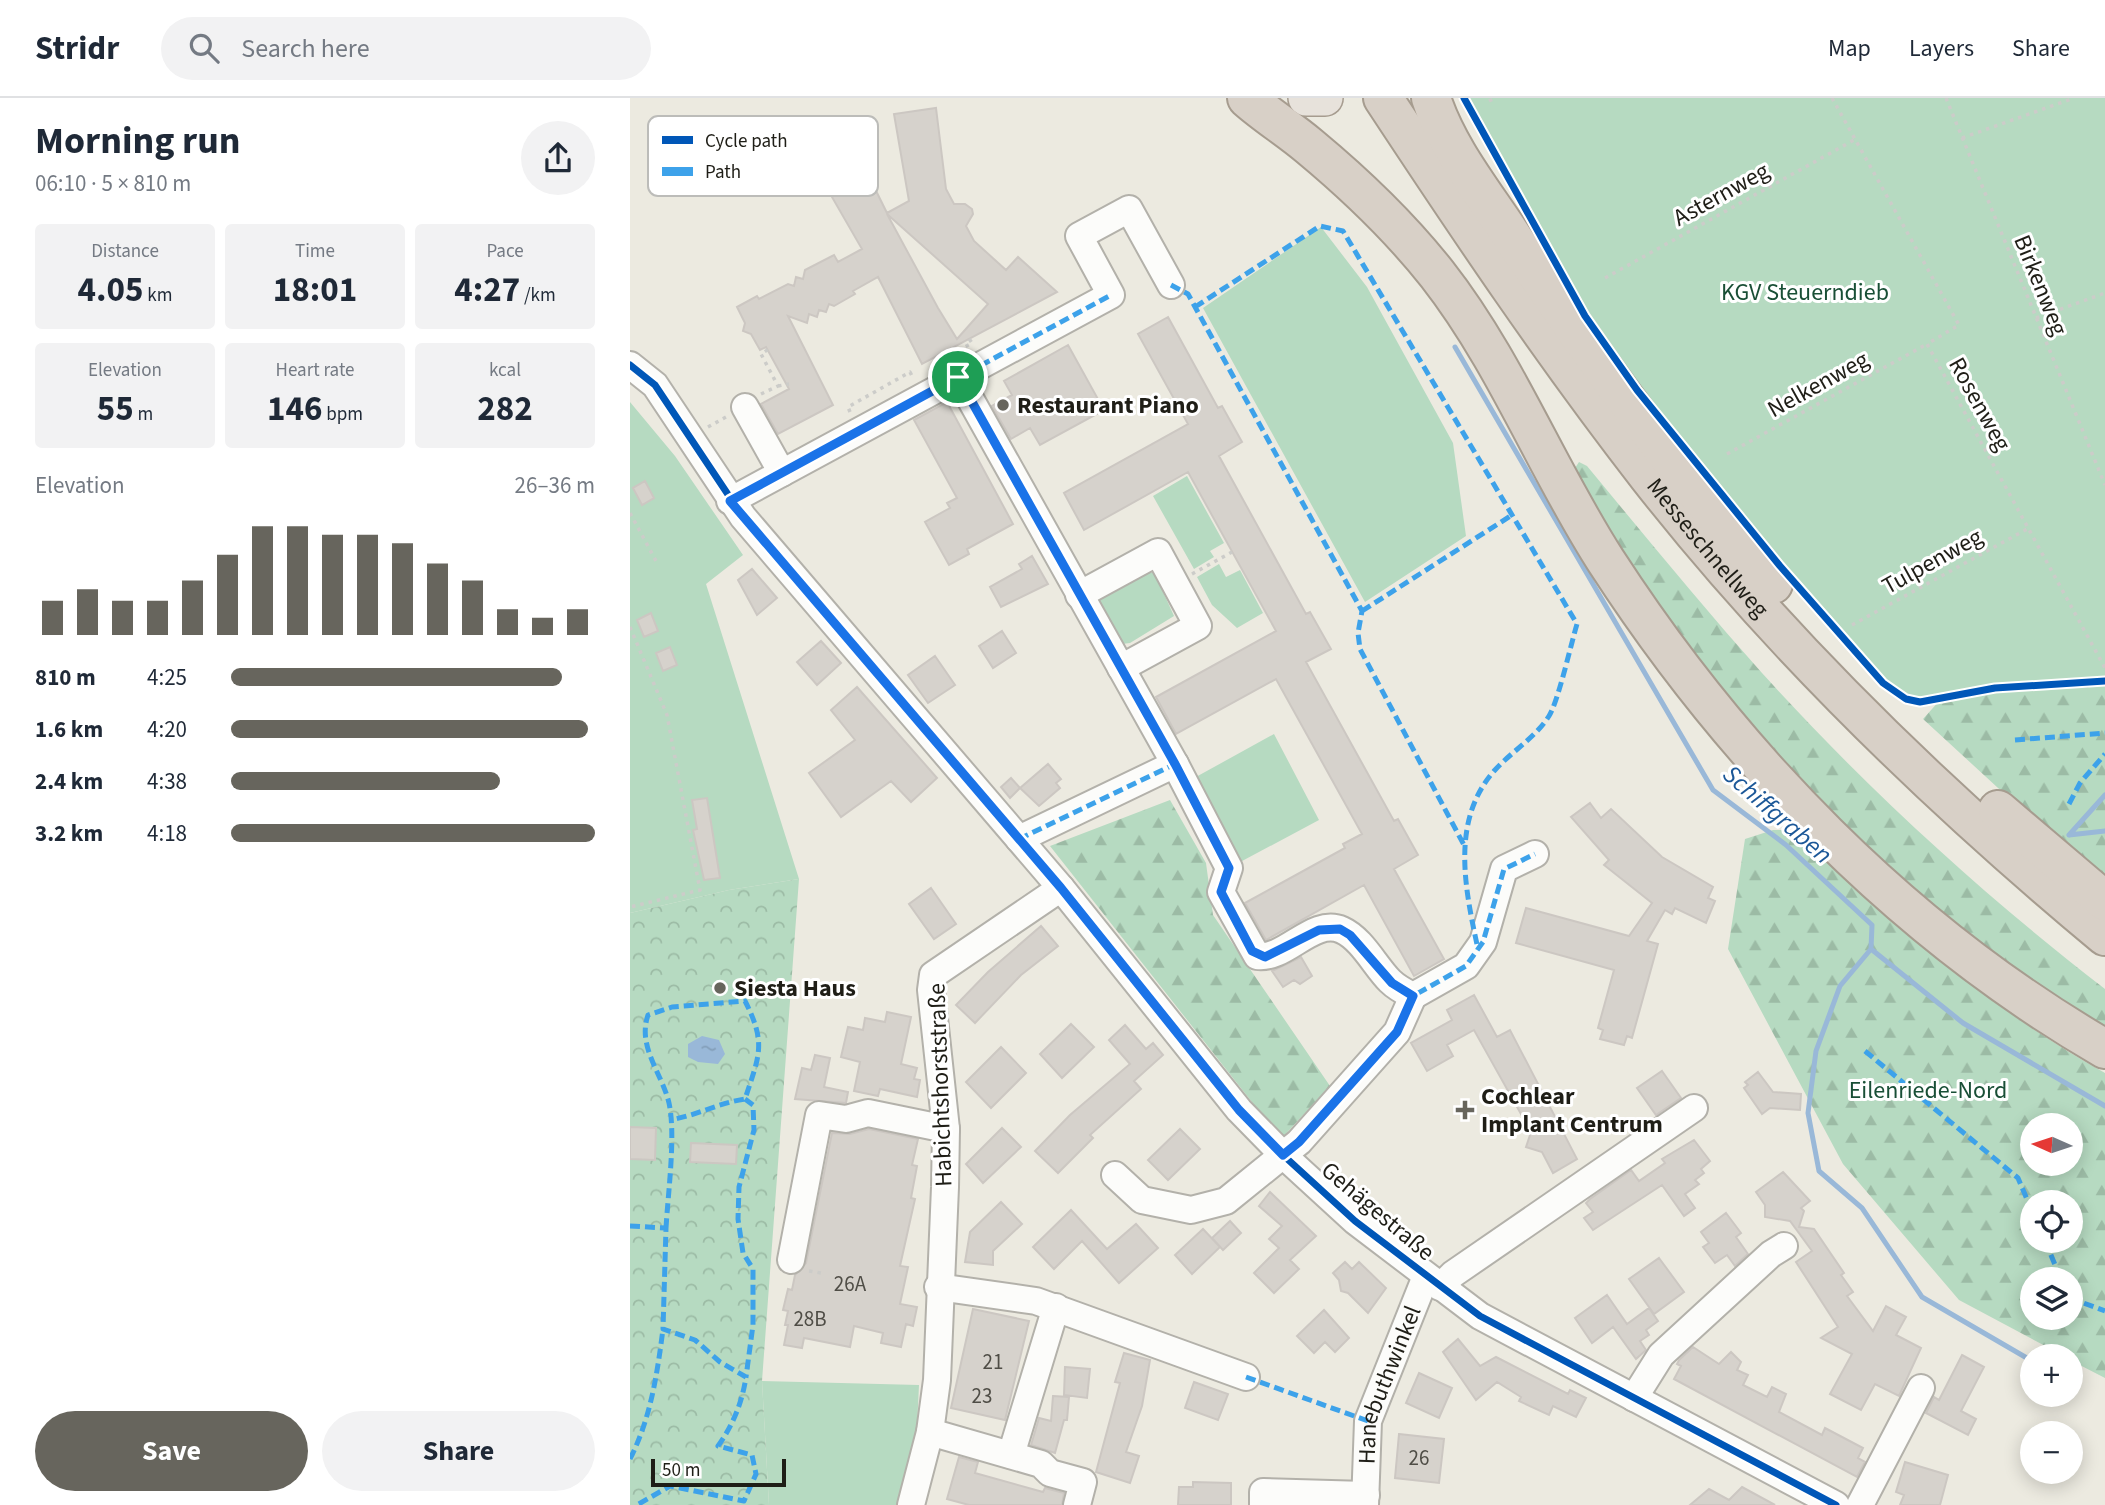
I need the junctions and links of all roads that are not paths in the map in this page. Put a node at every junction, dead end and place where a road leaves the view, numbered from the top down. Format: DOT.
graph roads {
  1 [pos="1247,98"];
  2 [pos="1306,98"];
  3 [pos="1325,98"];
  4 [pos="1383,98"];
  5 [pos="1431,98"];
  6 [pos="1171,285"];
  7 [pos="630,365"];
  8 [pos="958,377"];
  9 [pos="745,407"];
  10 [pos="782,473"];
  11 [pos="730,501"];
  12 [pos="1079,595"];
  13 [pos="1121,668"];
  14 [pos="1175,764"];
  15 [pos="1019,839"];
  16 [pos="1535,854"];
  17 [pos="1061,888"];
  18 [pos="2105,901"];
  19 [pos="2105,936"];
  20 [pos="1413,996"];
  21 [pos="2105,1049"];
  22 [pos="1694,1108"];
  23 [pos="946,1129"];
  24 [pos="1283,1155"];
  25 [pos="1115,1175"];
  26 [pos="1784,1246"];
  27 [pos="791,1260"];
  28 [pos="1433,1282"];
  29 [pos="938,1287"];
  30 [pos="1056,1307"];
  31 [pos="1246,1377"];
  32 [pos="1922,1388"];
  33 [pos="1634,1398"];
  34 [pos="930,1432"];
  35 [pos="1011,1455"];
  36 [pos="1790,1494"];
  37 [pos="1366,1500"];
  38 [pos="911,1505"];
  39 [pos="1077,1505"];
  40 [pos="1262,1505"];
  41 [pos="1836,1505"];
  42 [pos="1860,1505"];
  1 -- 21 [label="highway"];
  2 -- 3 [label="main road"];
  4 -- 19 [label="highway, Messeschnellweg"];
  5 -- 18 [label="highway"];
  6 -- 8 [label="street"];
  7 -- 11 [label="street, Gehägestraße"];
  8 -- 10 [label="street"];
  8 -- 12 [label="street"];
  9 -- 10 [label="street"];
  10 -- 11 [label="street"];
  11 -- 15 [label="street, Gehägestraße"];
  12 -- 13 [label="street"];
  12 -- 13 [label="street"];
  13 -- 14 [label="street"];
  14 -- 15 [label="street"];
  14 -- 20 [label="street"];
  15 -- 17 [label="street, Gehägestraße"];
  16 -- 20 [label="street"];
  17 -- 23 [label="street, Habichtshorststraße"];
  17 -- 24 [label="street, Gehägestraße"];
  20 -- 24 [label="street, Gehägestraße"];
  22 -- 28 [label="street, Gehägestraße"];
  23 -- 27 [label="street"];
  23 -- 29 [label="street, Habichtshorststraße"];
  24 -- 25 [label="street, Gehägestraße"];
  24 -- 28 [label="street, Gehägestraße"];
  26 -- 33 [label="street"];
  28 -- 33 [label="street, Gehägestraße"];
  28 -- 37 [label="street, Hanebuthwinkel"];
  29 -- 30 [label="street"];
  29 -- 34 [label="street, Habichtshorststraße"];
  30 -- 31 [label="street"];
  30 -- 35 [label="street"];
  32 -- 42 [label="street"];
  33 -- 36 [label="street, Gehägestraße"];
  34 -- 35 [label="street"];
  34 -- 38 [label="street, Habichtshorststraße"];
  35 -- 39 [label="street"];
  36 -- 41 [label="street, Gehägestraße"];
  37 -- 40 [label="street, Hanebuthwinkel"];
}
